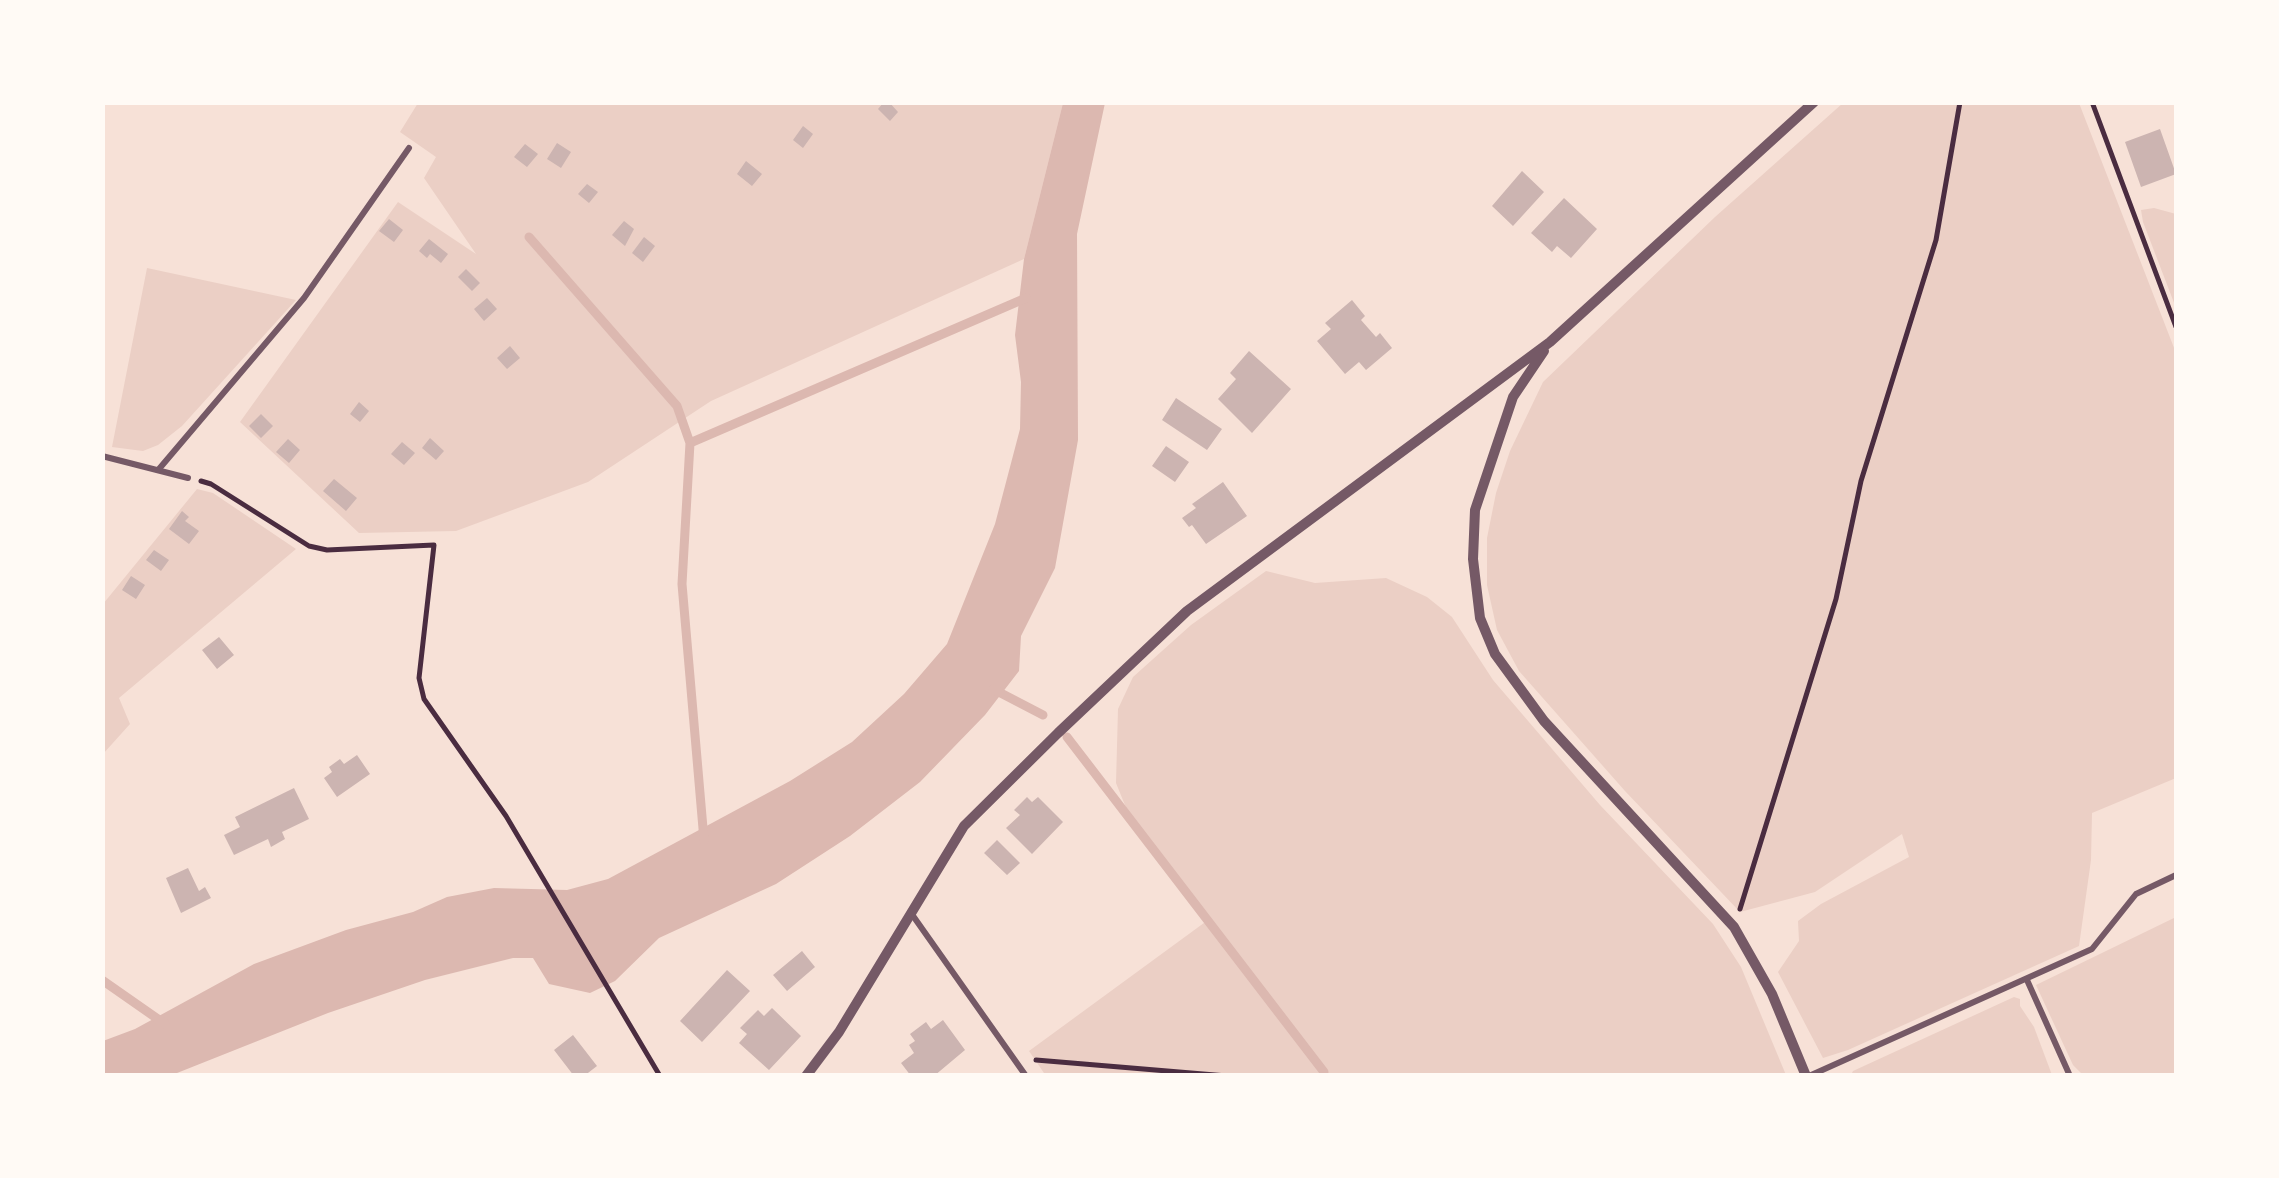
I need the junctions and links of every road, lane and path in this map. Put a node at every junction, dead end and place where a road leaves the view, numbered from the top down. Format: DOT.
graph roads {
  1 [pos="129,102"];
  2 [pos="155,102"];
  3 [pos="1814,102"];
  4 [pos="1960,102"];
  5 [pos="2092,102"];
  6 [pos="409,148"];
  7 [pos="2176,327"];
  8 [pos="1550,342"];
  9 [pos="102,456"];
  10 [pos="159,469"];
  11 [pos="188,478"];
  12 [pos="2176,875"];
  13 [pos="911,912"];
  14 [pos="1734,927"];
  15 [pos="2026,980"];
  16 [pos="1014,1059"];
  17 [pos="660,1076"];
  18 [pos="806,1076"];
  19 [pos="1026,1076"];
  20 [pos="1227,1076"];
  21 [pos="1808,1076"];
  22 [pos="2070,1076"];
  1 -- 2 [label="path"];
  3 -- 8 [label="street"];
  4 -- 14 [label="path"];
  5 -- 7 [label="path"];
  6 -- 10 [label="lane"];
  8 -- 13 [label="street"];
  8 -- 14 [label="street"];
  9 -- 10 [label="lane"];
  10 -- 11 [label="lane"];
  11 -- 17 [label="path"];
  12 -- 15 [label="lane"];
  13 -- 16 [label="lane"];
  13 -- 18 [label="street"];
  14 -- 21 [label="street"];
  15 -- 21 [label="lane"];
  15 -- 22 [label="lane"];
  16 -- 19 [label="lane"];
  16 -- 20 [label="path"];
}
